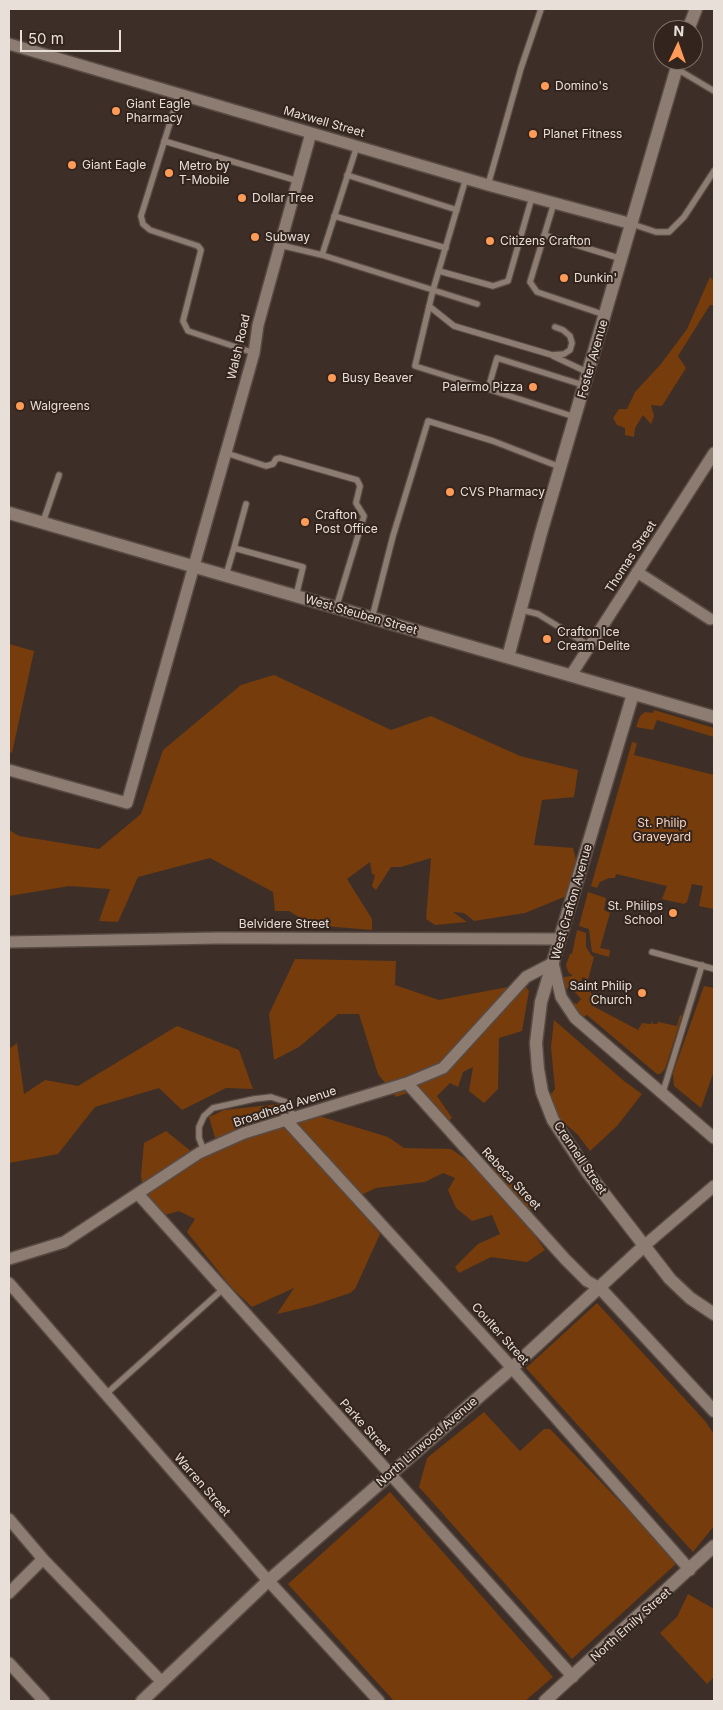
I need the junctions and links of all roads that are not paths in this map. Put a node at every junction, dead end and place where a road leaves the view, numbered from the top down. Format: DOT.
graph roads {
  1 [pos="541,9"];
  2 [pos="9,44"];
  3 [pos="676,70"];
  4 [pos="686,70"];
  5 [pos="714,91"];
  6 [pos="179,94"];
  7 [pos="311,133"];
  8 [pos="164,141"];
  9 [pos="357,146"];
  10 [pos="714,171"];
  11 [pos="347,175"];
  12 [pos="466,178"];
  13 [pos="298,181"];
  14 [pos="488,184"];
  15 [pos="532,196"];
  16 [pos="554,203"];
  17 [pos="457,210"];
  18 [pos="334,216"];
  19 [pos="632,224"];
  20 [pos="544,235"];
  21 [pos="280,245"];
  22 [pos="446,248"];
  23 [pos="322,255"];
  24 [pos="622,259"];
  25 [pos="439,271"];
  26 [pos="433,290"];
  27 [pos="477,304"];
  28 [pos="429,306"];
  29 [pos="606,315"];
  30 [pos="555,327"];
  31 [pos="254,353"];
  32 [pos="552,355"];
  33 [pos="589,372"];
  34 [pos="585,386"];
  35 [pos="488,389"];
  36 [pos="576,417"];
  37 [pos="226,453"];
  38 [pos="714,453"];
  39 [pos="562,468"];
  40 [pos="59,475"];
  41 [pos="246,504"];
  42 [pos="9,512"];
  43 [pos="43,522"];
  44 [pos="234,548"];
  45 [pos="195,566"];
  46 [pos="637,572"];
  47 [pos="226,576"];
  48 [pos="296,596"];
  49 [pos="336,608"];
  50 [pos="522,610"];
  51 [pos="372,618"];
  52 [pos="710,619"];
  53 [pos="590,646"];
  54 [pos="508,657"];
  55 [pos="571,675"];
  56 [pos="633,694"];
  57 [pos="714,717"];
  58 [pos="9,770"];
  59 [pos="560,939"];
  60 [pos="9,942"];
  61 [pos="652,952"];
  62 [pos="553,963"];
  63 [pos="702,965"];
  64 [pos="714,968"];
  65 [pos="407,1083"];
  66 [pos="662,1095"];
  67 [pos="290,1118"];
  68 [pos="714,1138"];
  69 [pos="204,1151"];
  70 [pos="714,1186"];
  71 [pos="138,1194"];
  72 [pos="644,1246"];
  73 [pos="9,1259"];
  74 [pos="9,1283"];
  75 [pos="600,1288"];
  76 [pos="223,1289"];
  77 [pos="714,1314"];
  78 [pos="512,1368"];
  79 [pos="106,1394"];
  80 [pos="714,1411"];
  81 [pos="390,1475"];
  82 [pos="9,1519"];
  83 [pos="714,1546"];
  84 [pos="43,1559"];
  85 [pos="690,1570"];
  86 [pos="268,1581"];
  87 [pos="9,1593"];
  88 [pos="9,1663"];
  89 [pos="573,1677"];
  90 [pos="161,1681"];
  91 [pos="44,1701"];
  92 [pos="142,1701"];
  93 [pos="379,1701"];
  94 [pos="545,1701"];
  1 -- 14 [label="lane"];
  2 -- 6 [label="street, Maxwell Street"];
  3 -- 19 [label="street, Foster Avenue"];
  4 -- 5 [label="lane"];
  6 -- 7 [label="street, Maxwell Street"];
  6 -- 8 [label="lane"];
  7 -- 9 [label="street, Maxwell Street"];
  7 -- 13 [label="street, Walsh Road"];
  8 -- 13 [label="lane"];
  8 -- 31 [label="lane"];
  9 -- 11 [label="lane"];
  9 -- 12 [label="street, Maxwell Street"];
  10 -- 19 [label="lane"];
  11 -- 17 [label="lane"];
  11 -- 18 [label="lane"];
  12 -- 14 [label="street, Maxwell Street"];
  12 -- 17 [label="lane"];
  13 -- 21 [label="street, Walsh Road"];
  14 -- 15 [label="street, Maxwell Street"];
  15 -- 16 [label="street, Maxwell Street"];
  15 -- 25 [label="lane"];
  16 -- 19 [label="street, Maxwell Street"];
  16 -- 20 [label="lane"];
  17 -- 22 [label="lane"];
  18 -- 22 [label="lane"];
  18 -- 23 [label="lane"];
  19 -- 24 [label="street, Foster Avenue"];
  20 -- 24 [label="lane"];
  20 -- 29 [label="lane"];
  21 -- 23 [label="lane"];
  21 -- 31 [label="street, Walsh Road"];
  22 -- 25 [label="lane"];
  23 -- 26 [label="lane"];
  24 -- 29 [label="street, Foster Avenue"];
  25 -- 26 [label="lane"];
  26 -- 27 [label="lane"];
  26 -- 28 [label="lane"];
  28 -- 32 [label="lane"];
  28 -- 35 [label="lane"];
  29 -- 33 [label="street, Foster Avenue"];
  30 -- 32 [label="lane"];
  31 -- 37 [label="street, Walsh Road"];
  32 -- 33 [label="lane"];
  33 -- 34 [label="street, Foster Avenue"];
  34 -- 35 [label="lane"];
  34 -- 36 [label="street, Foster Avenue"];
  35 -- 36 [label="lane"];
  36 -- 39 [label="street, Foster Avenue"];
  37 -- 45 [label="street, Walsh Road"];
  37 -- 49 [label="lane"];
  38 -- 46 [label="street, Thomas Street"];
  39 -- 50 [label="street, Foster Avenue"];
  39 -- 51 [label="lane"];
  40 -- 43 [label="lane"];
  41 -- 44 [label="lane"];
  42 -- 43 [label="street, West Steuben Street"];
  43 -- 45 [label="street, West Steuben Street"];
  44 -- 47 [label="lane"];
  44 -- 48 [label="lane"];
  45 -- 47 [label="street, West Steuben Street"];
  45 -- 58 [label="street, Walsh Road"];
  46 -- 52 [label="street"];
  46 -- 53 [label="street, Thomas Street"];
  47 -- 48 [label="street, West Steuben Street"];
  48 -- 49 [label="street, West Steuben Street"];
  49 -- 51 [label="street, West Steuben Street"];
  50 -- 53 [label="lane"];
  50 -- 54 [label="street, Foster Avenue"];
  51 -- 54 [label="street, West Steuben Street"];
  53 -- 55 [label="street, Thomas Street"];
  54 -- 55 [label="street, West Steuben Street"];
  55 -- 56 [label="street, West Steuben Street"];
  56 -- 57 [label="street, West Steuben Street"];
  56 -- 59 [label="street, West Crafton Avenue"];
  59 -- 60 [label="street, Belvidere Street"];
  59 -- 62 [label="street, West Crafton Avenue"];
  61 -- 63 [label="lane"];
  62 -- 65 [label="street, Broadhead Avenue"];
  62 -- 66 [label="street, West Crafton Avenue"];
  62 -- 72 [label="street, Crennell Street"];
  63 -- 64 [label="lane"];
  63 -- 66 [label="lane"];
  65 -- 67 [label="street, Broadhead Avenue"];
  65 -- 75 [label="street, Rebeca Street"];
  66 -- 68 [label="street, West Crafton Avenue"];
  67 -- 69 [label="street, Broadhead Avenue"];
  67 -- 69 [label="lane"];
  67 -- 78 [label="street, Coulter Street"];
  69 -- 71 [label="street, Broadhead Avenue"];
  70 -- 72 [label="street, North Linwood Avenue"];
  71 -- 73 [label="street, Broadhead Avenue"];
  71 -- 76 [label="street, Parke Street"];
  72 -- 75 [label="street, North Linwood Avenue"];
  72 -- 77 [label="street, Crennell Street"];
  74 -- 79 [label="street, Warren Street"];
  75 -- 78 [label="street, North Linwood Avenue"];
  75 -- 80 [label="street"];
  76 -- 79 [label="lane"];
  76 -- 81 [label="street, Parke Street"];
  78 -- 81 [label="street, North Linwood Avenue"];
  78 -- 85 [label="street, Coulter Street"];
  79 -- 86 [label="street, Warren Street"];
  81 -- 86 [label="street, North Linwood Avenue"];
  81 -- 89 [label="street, Parke Street"];
  82 -- 84 [label="street"];
  83 -- 85 [label="street, North Emily Street"];
  84 -- 87 [label="street"];
  84 -- 90 [label="street"];
  85 -- 89 [label="street, North Emily Street"];
  86 -- 90 [label="street, North Linwood Avenue"];
  86 -- 93 [label="street, Warren Street"];
  88 -- 91 [label="street"];
  89 -- 94 [label="street, North Emily Street"];
  90 -- 92 [label="street, North Linwood Avenue"];
}
